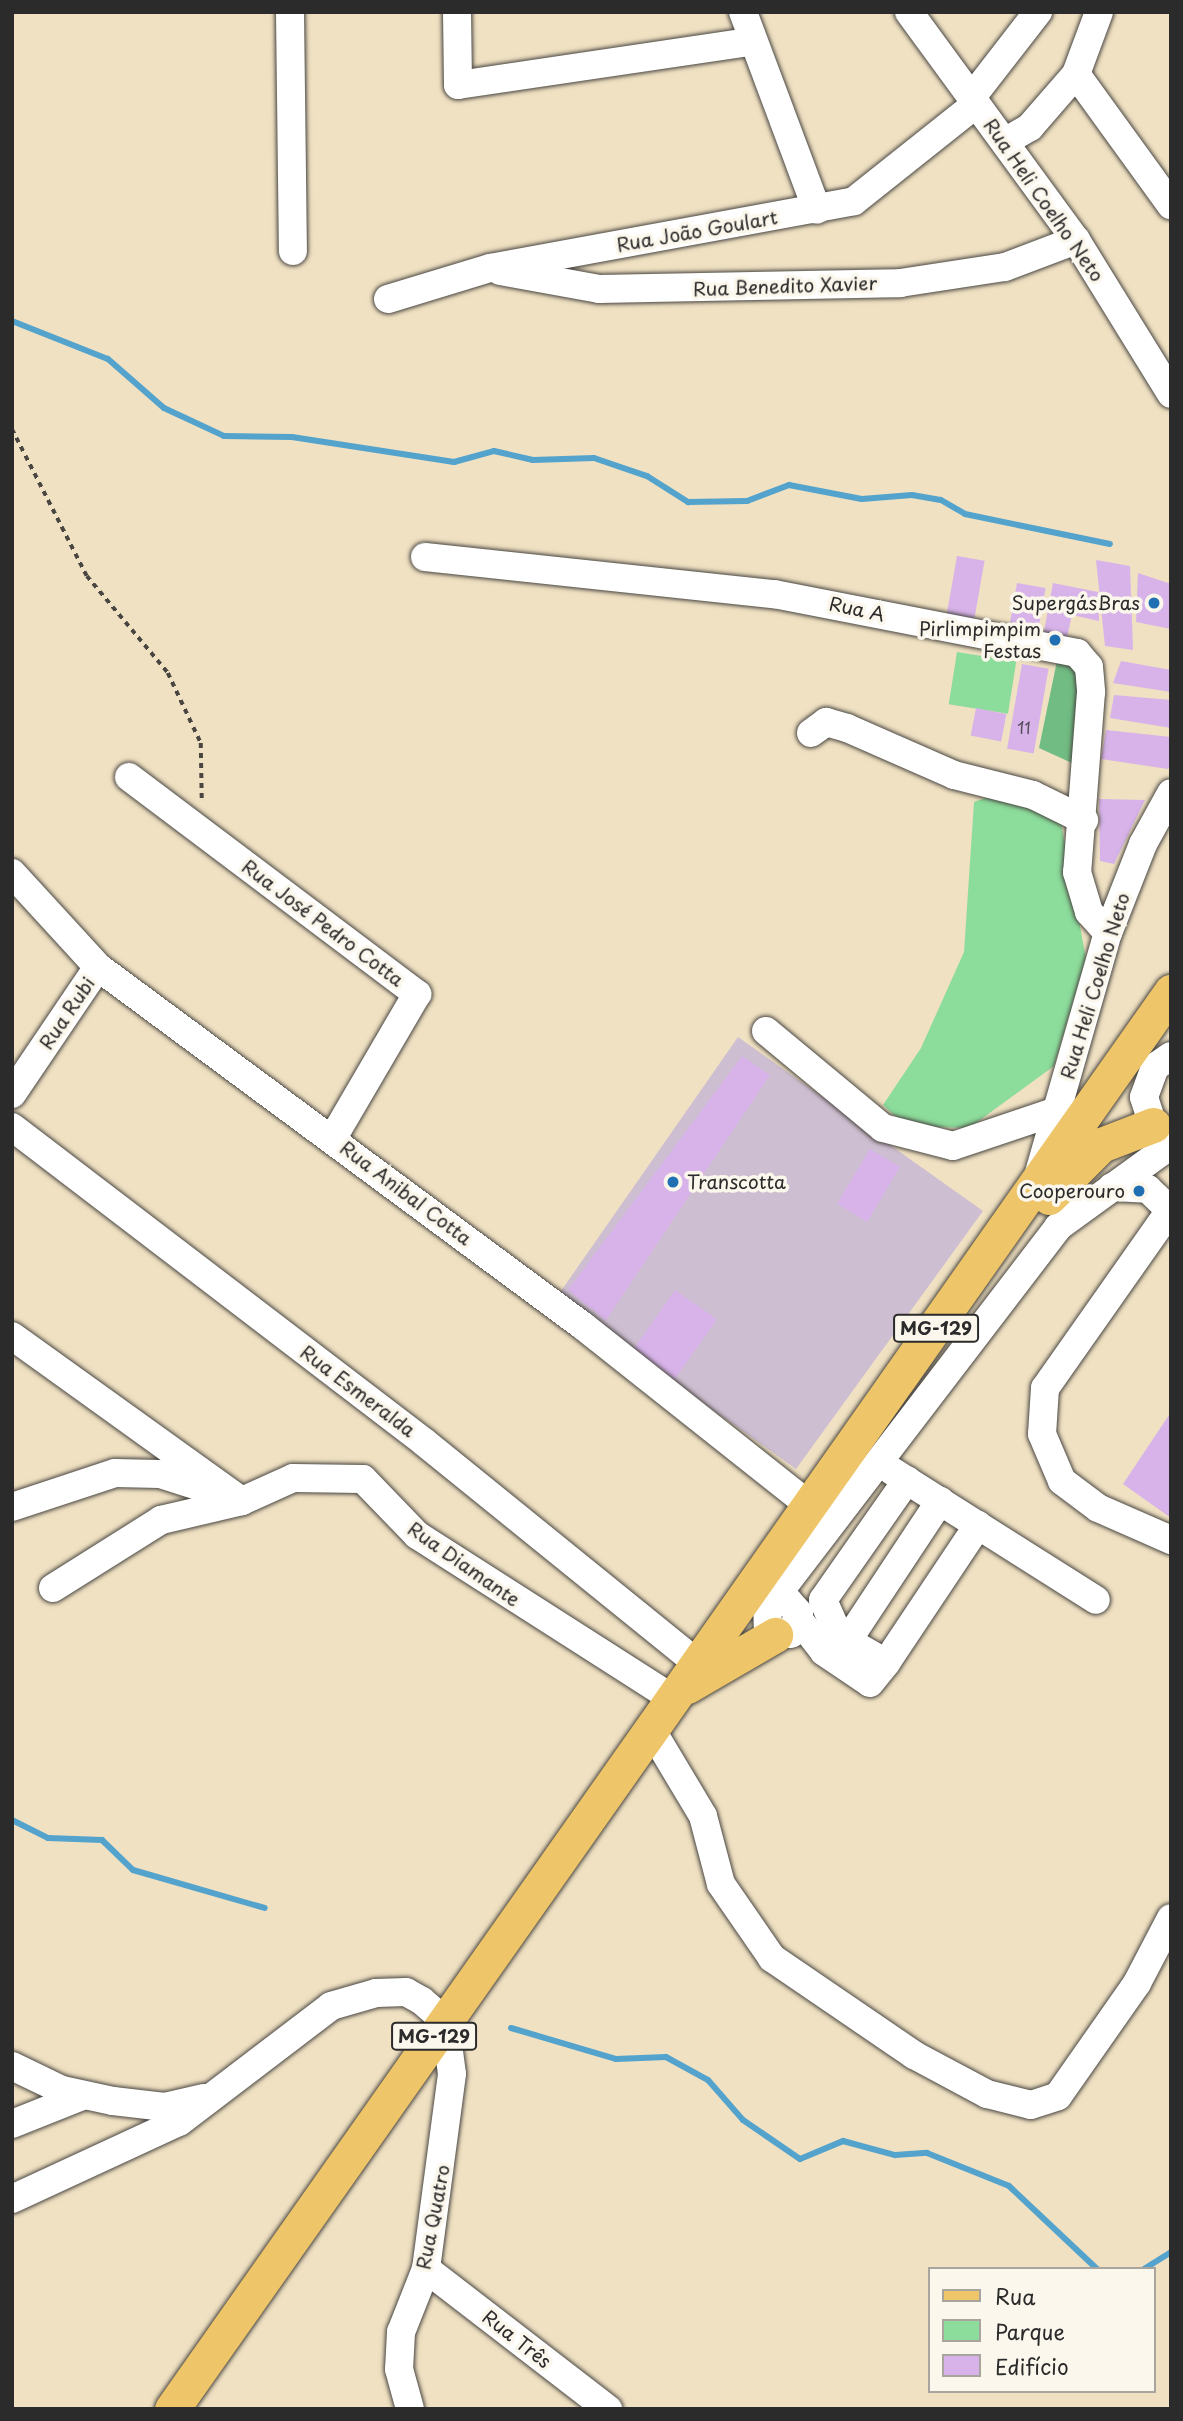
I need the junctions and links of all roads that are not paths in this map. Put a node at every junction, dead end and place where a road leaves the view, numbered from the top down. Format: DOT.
graph roads {
  1 [pos="290,12"];
  2 [pos="457,12"];
  3 [pos="743,12"];
  4 [pos="909,12"];
  5 [pos="1038,12"];
  6 [pos="1099,12"];
  7 [pos="750,42"];
  8 [pos="1076,74"];
  9 [pos="974,100"];
  10 [pos="1006,141"];
  11 [pos="1171,205"];
  12 [pos="817,210"];
  13 [pos="1076,240"];
  14 [pos="293,251"];
  15 [pos="490,268"];
  16 [pos="388,299"];
  17 [pos="1171,394"];
  18 [pos="425,557"];
  19 [pos="811,733"];
  20 [pos="129,777"];
  21 [pos="1171,793"];
  22 [pos="1084,820"];
  23 [pos="12,873"];
  24 [pos="1108,933"];
  25 [pos="97,967"];
  26 [pos="1171,992"];
  27 [pos="766,1031"];
  28 [pos="1171,1056"];
  29 [pos="1125,1057"];
  30 [pos="12,1094"];
  31 [pos="1054,1112"];
  32 [pos="12,1127"];
  33 [pos="1156,1136"];
  34 [pos="333,1138"];
  35 [pos="1082,1162"];
  36 [pos="1036,1185"];
  37 [pos="1112,1188"];
  38 [pos="1170,1206"];
  39 [pos="964,1290"];
  40 [pos="12,1336"];
  41 [pos="878,1462"];
  42 [pos="907,1480"];
  43 [pos="242,1501"];
  44 [pos="940,1502"];
  45 [pos="809,1504"];
  46 [pos="12,1507"];
  47 [pos="978,1525"];
  48 [pos="1171,1540"];
  49 [pos="53,1588"];
  50 [pos="1096,1600"];
  51 [pos="785,1620"];
  52 [pos="836,1646"];
  53 [pos="682,1684"];
  54 [pos="650,1729"];
  55 [pos="1171,1918"];
  56 [pos="445,2021"];
  57 [pos="12,2066"];
  58 [pos="218,2094"];
  59 [pos="82,2096"];
  60 [pos="12,2124"];
  61 [pos="12,2199"];
  62 [pos="426,2269"];
  63 [pos="172,2409"];
  64 [pos="410,2409"];
  65 [pos="608,2409"];
  1 -- 14 [label="street"];
  2 -- 7 [label="street"];
  3 -- 7 [label="street"];
  4 -- 9 [label="street, Rua Heli Coelho Neto"];
  5 -- 9 [label="street, Rua João Goulart"];
  6 -- 8 [label="street"];
  7 -- 12 [label="street"];
  8 -- 10 [label="street"];
  8 -- 11 [label="street"];
  9 -- 10 [label="street, Rua Heli Coelho Neto"];
  9 -- 12 [label="street, Rua João Goulart"];
  10 -- 13 [label="street, Rua Heli Coelho Neto"];
  12 -- 15 [label="street, Rua João Goulart"];
  13 -- 15 [label="street, Rua Benedito Xavier"];
  13 -- 17 [label="street, Rua Heli Coelho Neto"];
  15 -- 16 [label="street, Rua João Goulart"];
  18 -- 22 [label="street, Rua A"];
  19 -- 22 [label="street"];
  20 -- 34 [label="street, Rua José Pedro Cotta"];
  21 -- 24 [label="street, Rua Heli Coelho Neto"];
  22 -- 24 [label="street, Rua A"];
  23 -- 25 [label="street, Rua Anibal Cotta"];
  24 -- 31 [label="street, Rua Heli Coelho Neto"];
  25 -- 30 [label="street, Rua Rubi"];
  25 -- 34 [label="street, Rua Anibal Cotta"];
  26 -- 29 [label="main road, MG-129"];
  27 -- 31 [label="street"];
  28 -- 33 [label="street"];
  29 -- 35 [label="main road"];
  29 -- 36 [label="main road, MG-129"];
  31 -- 36 [label="street, Rua Heli Coelho Neto"];
  32 -- 53 [label="street, Rua Esmeralda"];
  33 -- 35 [label="main road"];
  33 -- 37 [label="street"];
  33 -- 37 [label="street"];
  34 -- 45 [label="street, Rua Anibal Cotta"];
  35 -- 39 [label="main road"];
  36 -- 39 [label="main road, MG-129"];
  37 -- 38 [label="street"];
  37 -- 41 [label="street"];
  38 -- 48 [label="street"];
  39 -- 45 [label="main road, MG-129"];
  40 -- 43 [label="street"];
  41 -- 42 [label="street"];
  41 -- 51 [label="street"];
  42 -- 44 [label="street"];
  42 -- 52 [label="street"];
  43 -- 46 [label="street"];
  43 -- 49 [label="street, Rua Diamante"];
  43 -- 53 [label="street, Rua Diamante"];
  44 -- 47 [label="street"];
  44 -- 52 [label="street"];
  45 -- 53 [label="main road, MG-129"];
  47 -- 50 [label="street"];
  47 -- 52 [label="street"];
  51 -- 52 [label="street"];
  51 -- 53 [label="main road"];
  53 -- 54 [label="main road, MG-129"];
  54 -- 55 [label="street"];
  54 -- 56 [label="main road, MG-129"];
  56 -- 58 [label="street"];
  56 -- 62 [label="street, Rua Quatro"];
  56 -- 63 [label="main road, MG-129"];
  57 -- 59 [label="street"];
  58 -- 59 [label="street"];
  58 -- 61 [label="street"];
  59 -- 60 [label="street"];
  62 -- 64 [label="street, Rua Quatro"];
  62 -- 65 [label="street, Rua Três"];
}
